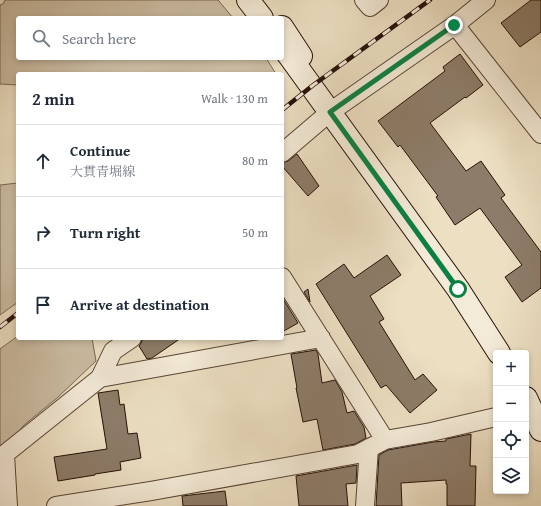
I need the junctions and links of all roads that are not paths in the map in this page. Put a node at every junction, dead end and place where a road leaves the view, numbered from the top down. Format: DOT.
graph roads {
  1 [pos="248,0"];
  2 [pos="264,0"];
  3 [pos="364,0"];
  4 [pos="379,0"];
  5 [pos="486,0"];
  6 [pos="260,16"];
  7 [pos="275,16"];
  8 [pos="454,25"];
  9 [pos="284,30"];
  10 [pos="284,49"];
  11 [pos="312,86"];
  12 [pos="330,112"];
  13 [pos="540,130"];
  14 [pos="284,151"];
  15 [pos="284,280"];
  16 [pos="321,338"];
  17 [pos="129,340"];
  18 [pos="497,350"];
  19 [pos="100,378"];
  20 [pos="531,406"];
  21 [pos="493,419"];
  22 [pos="541,430"];
  23 [pos="377,444"];
  24 [pos="8,506"];
  25 [pos="56,506"];
  26 [pos="366,506"];
  1 -- 6 [label="main road"];
  2 -- 7 [label="main road"];
  3 -- 4 [label="street"];
  5 -- 8 [label="street"];
  8 -- 12 [label="street"];
  8 -- 13 [label="street"];
  9 -- 11 [label="main road"];
  10 -- 11 [label="main road"];
  11 -- 12 [label="main road"];
  12 -- 14 [label="street"];
  12 -- 18 [label="main road"];
  15 -- 16 [label="street"];
  16 -- 19 [label="street"];
  16 -- 23 [label="street"];
  17 -- 19 [label="street"];
  19 -- 24 [label="street"];
  20 -- 22 [label="main road"];
  21 -- 23 [label="street"];
  23 -- 25 [label="street"];
  23 -- 26 [label="street"];
}
